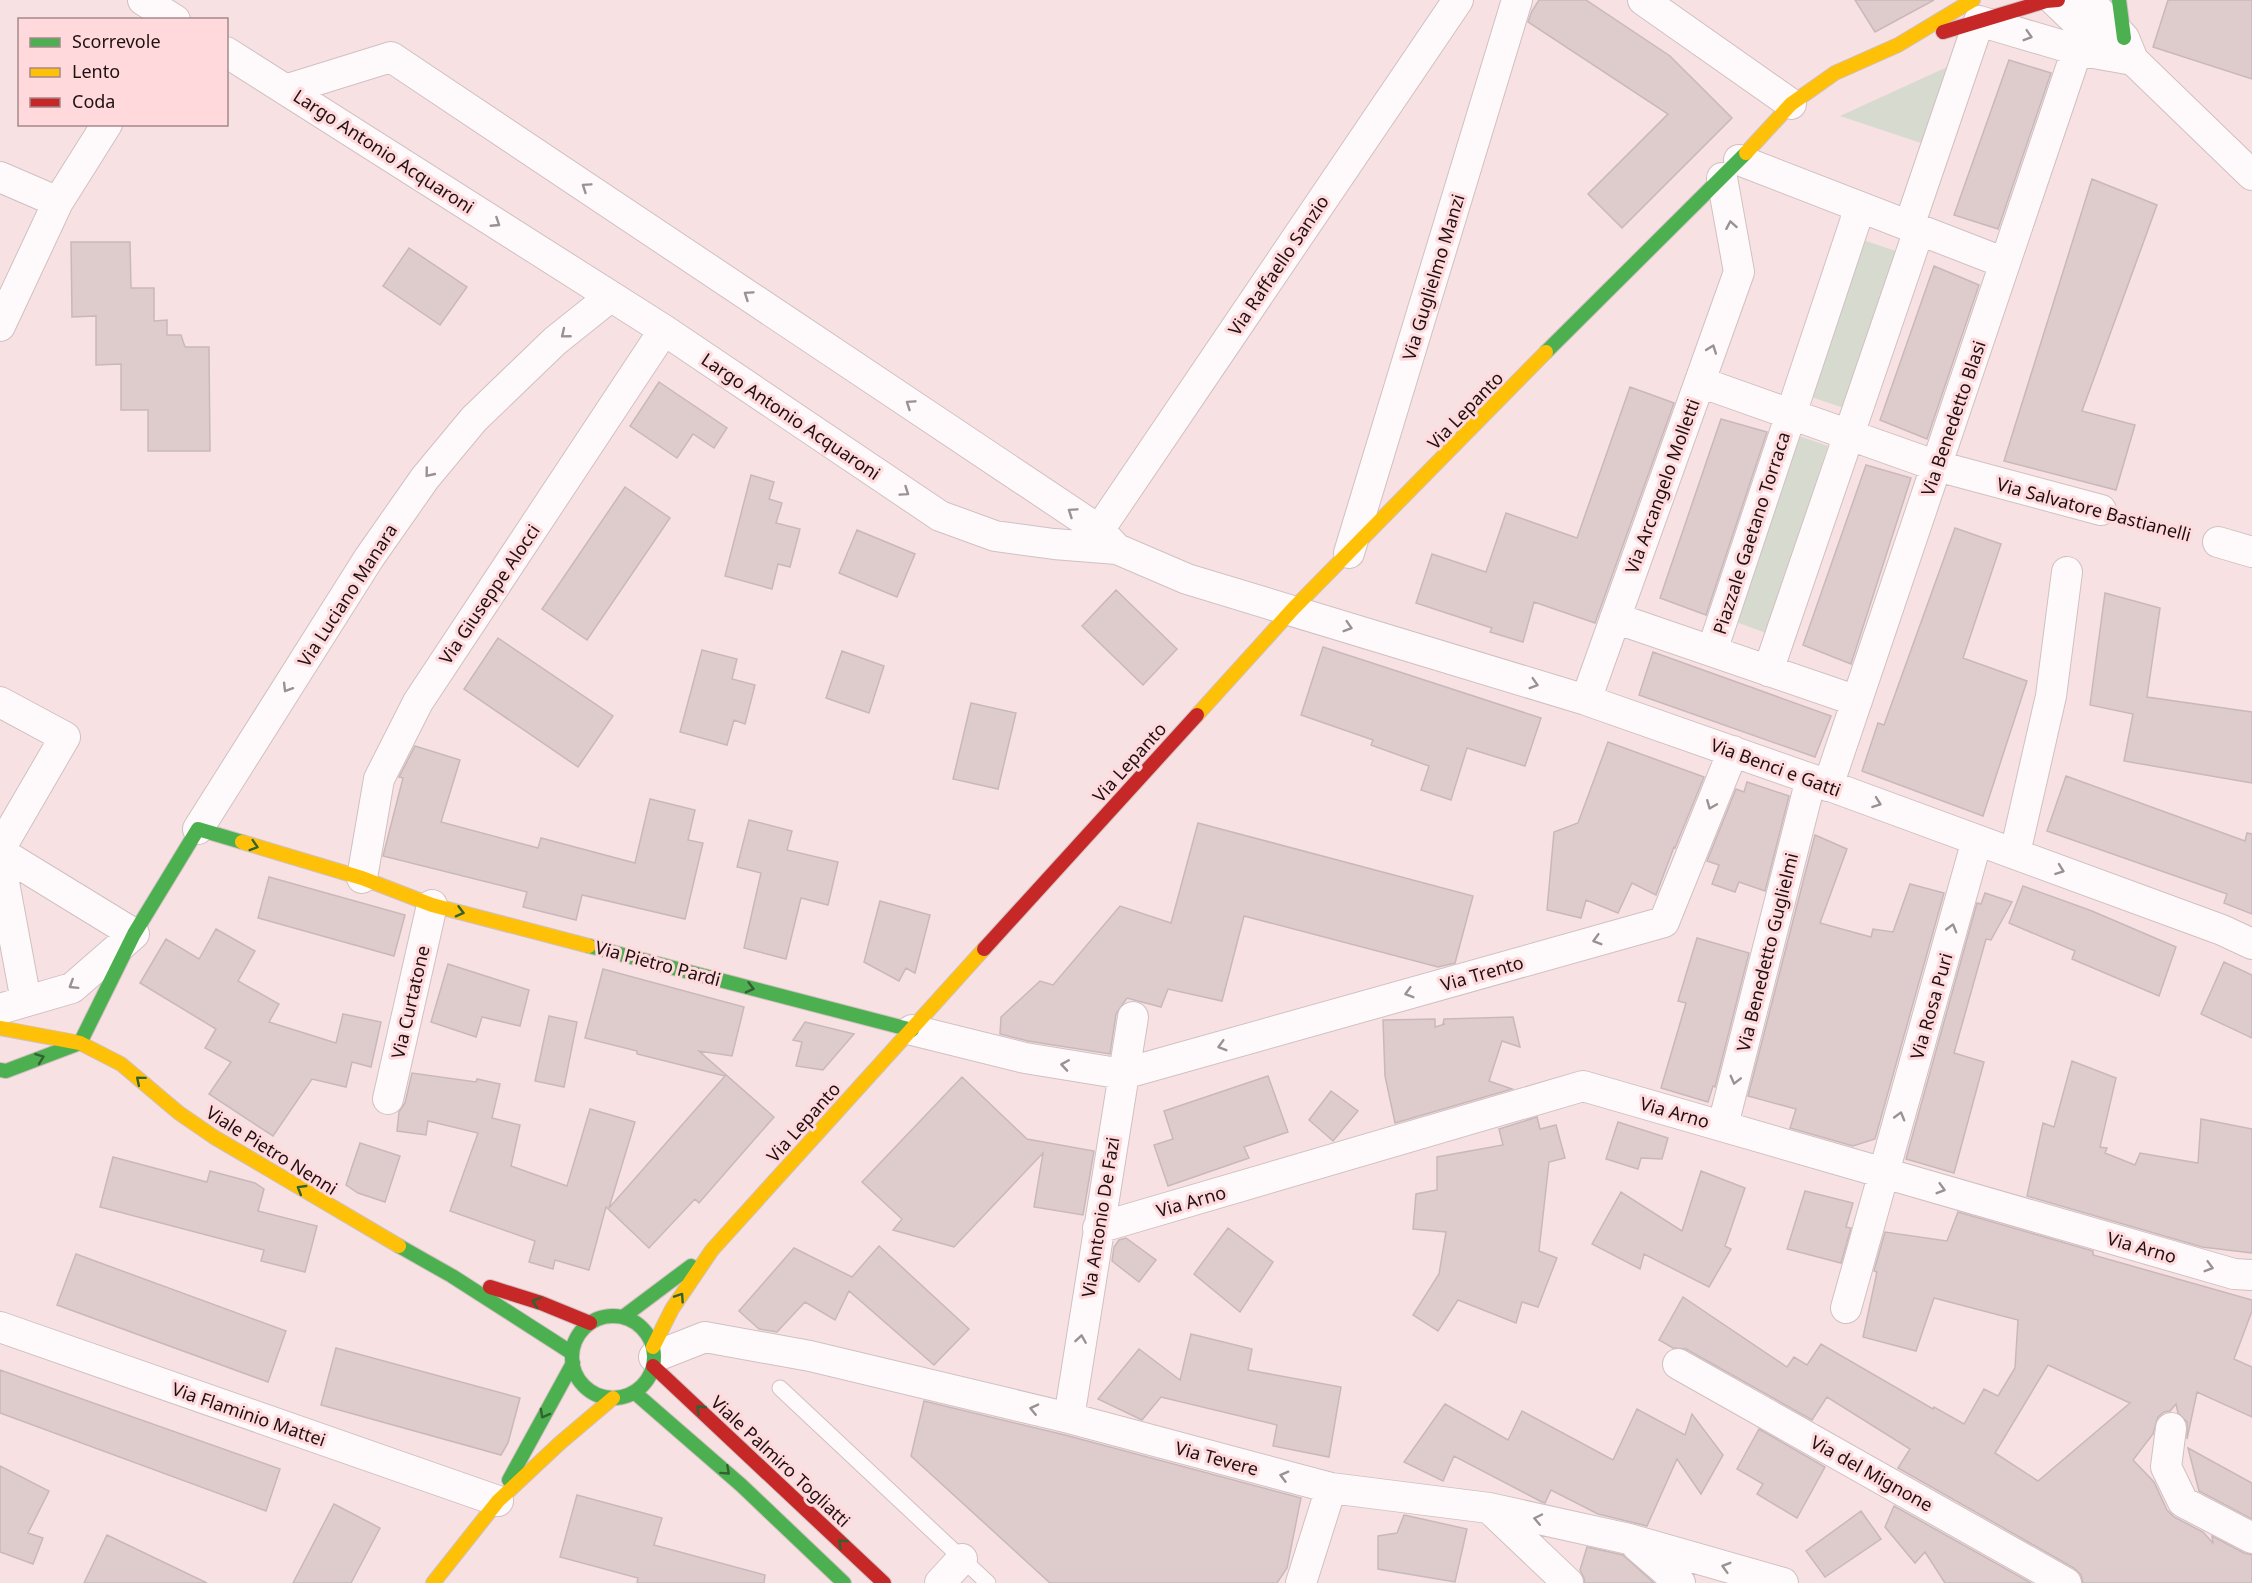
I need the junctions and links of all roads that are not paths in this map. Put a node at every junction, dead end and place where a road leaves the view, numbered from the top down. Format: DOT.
graph roads {
  1 [pos="143,0"];
  2 [pos="1458,0"];
  3 [pos="1517,0"];
  4 [pos="1643,0"];
  5 [pos="2051,0"];
  6 [pos="2088,0"];
  7 [pos="2119,0"];
  8 [pos="1976,10"];
  9 [pos="172,18"];
  10 [pos="1898,45"];
  11 [pos="2077,50"];
  12 [pos="2123,51"];
  13 [pos="228,52"];
  14 [pos="288,89"];
  15 [pos="1791,104"];
  16 [pos="106,126"];
  17 [pos="1730,169"];
  18 [pos="2252,175"];
  19 [pos="0,177"];
  20 [pos="58,202"];
  21 [pos="1860,207"];
  22 [pos="1914,228"];
  23 [pos="2005,263"];
  24 [pos="610,297"];
  25 [pos="0,326"];
  26 [pos="664,330"];
  27 [pos="1700,382"];
  28 [pos="1791,414"];
  29 [pos="1849,435"];
  30 [pos="1936,466"];
  31 [pos="2101,510"];
  32 [pos="1108,539"];
  33 [pos="2218,542"];
  34 [pos="2252,552"];
  35 [pos="1349,553"];
  36 [pos="2067,572"];
  37 [pos="1292,610"];
  38 [pos="1615,618"];
  39 [pos="1712,651"];
  40 [pos="1768,671"];
  41 [pos="1586,700"];
  42 [pos="1857,701"];
  43 [pos="0,702"];
  44 [pos="1733,751"];
  45 [pos="1820,782"];
  46 [pos="198,829"];
  47 [pos="1977,840"];
  48 [pos="0,850"];
  49 [pos="2015,853"];
  50 [pos="0,861"];
  51 [pos="362,878"];
  52 [pos="432,905"];
  53 [pos="134,934"];
  54 [pos="2252,944"];
  55 [pos="13,1005"];
  56 [pos="1133,1017"];
  57 [pos="0,1028"];
  58 [pos="912,1029"];
  59 [pos="80,1043"];
  60 [pos="0,1070"];
  61 [pos="1123,1074"];
  62 [pos="388,1099"];
  63 [pos="1723,1125"];
  64 [pos="1884,1173"];
  65 [pos="1098,1228"];
  66 [pos="712,1250"];
  67 [pos="2252,1275"];
  68 [pos="452,1276"];
  69 [pos="1846,1308"];
  70 [pos="623,1317"];
  71 [pos="590,1323"];
  72 [pos="0,1327"];
  73 [pos="654,1357"];
  74 [pos="573,1358"];
  75 [pos="1678,1364"];
  76 [pos="780,1388"];
  77 [pos="634,1392"];
  78 [pos="613,1398"];
  79 [pos="1069,1418"];
  80 [pos="2171,1428"];
  81 [pos="1331,1488"];
  82 [pos="498,1501"];
  83 [pos="1489,1508"];
  84 [pos="2252,1538"];
  85 [pos="1629,1539"];
  86 [pos="962,1559"];
  87 [pos="1663,1577"];
  88 [pos="433,1583"];
  89 [pos="844,1583"];
  90 [pos="884,1583"];
  91 [pos="940,1583"];
  92 [pos="988,1583"];
  93 [pos="1300,1583"];
  94 [pos="1568,1583"];
  95 [pos="1783,1583"];
  96 [pos="2066,1583"];
  1 -- 9 [label="street"];
  2 -- 32 [label="street, Via Raffaello Sanzio"];
  3 -- 35 [label="street, Via Guglielmo Manzi"];
  4 -- 15 [label="street"];
  5 -- 8 [label="street"];
  5 -- 12 [label="street"];
  6 -- 12 [label="street"];
  7 -- 12 [label="street"];
  8 -- 10 [label="street"];
  8 -- 10 [label="street"];
  8 -- 11 [label="street, one-way"];
  8 -- 22 [label="street"];
  10 -- 15 [label="street"];
  11 -- 12 [label="street"];
  11 -- 23 [label="street, Via Benedetto Blasi"];
  12 -- 18 [label="street"];
  13 -- 14 [label="street"];
  14 -- 24 [label="street, Largo Antonio Acquaroni, one-way"];
  32 -- 14 [label="street, Largo Antonio Acquaroni, one-way"];
  15 -- 17 [label="street"];
  16 -- 20 [label="street"];
  17 -- 21 [label="street"];
  27 -- 17 [label="street, Via Arcangelo Molletti, one-way"];
  17 -- 35 [label="street, Via Lepanto"];
  19 -- 20 [label="street"];
  20 -- 25 [label="street"];
  21 -- 22 [label="street"];
  21 -- 28 [label="street, Piazzale Gaetano Torraca"];
  22 -- 23 [label="street"];
  22 -- 29 [label="street"];
  23 -- 30 [label="street, Via Benedetto Blasi"];
  24 -- 26 [label="street, Largo Antonio Acquaroni"];
  24 -- 46 [label="street, Via Luciano Manara, one-way"];
  26 -- 32 [label="street, Largo Antonio Acquaroni, one-way"];
  26 -- 51 [label="street, Via Giuseppe Alocci"];
  27 -- 28 [label="street, Piazzale Gaetano Torraca"];
  27 -- 38 [label="street, Via Arcangelo Molletti"];
  28 -- 29 [label="street, Piazzale Gaetano Torraca"];
  28 -- 39 [label="street, Piazzale Gaetano Torraca"];
  29 -- 30 [label="street, Piazzale Gaetano Torraca"];
  29 -- 40 [label="street"];
  30 -- 31 [label="street, Via Salvatore Bastianelli"];
  30 -- 42 [label="street, Via Benedetto Blasi"];
  32 -- 37 [label="street, Largo Antonio Acquaroni"];
  33 -- 34 [label="street"];
  35 -- 37 [label="street, Via Lepanto"];
  36 -- 49 [label="street"];
  37 -- 41 [label="street, Via Benci e Gatti, one-way"];
  37 -- 58 [label="street, Via Lepanto"];
  38 -- 39 [label="street, Piazzale Gaetano Torraca"];
  38 -- 41 [label="street, Via Arcangelo Molletti"];
  39 -- 40 [label="street, Piazzale Gaetano Torraca"];
  40 -- 42 [label="street, Piazzale Gaetano Torraca"];
  41 -- 44 [label="street, Via Benci e Gatti"];
  42 -- 45 [label="street, Via Benedetto Blasi"];
  43 -- 48 [label="street"];
  44 -- 45 [label="street, Via Benci e Gatti"];
  44 -- 61 [label="street, Via Trento, one-way"];
  45 -- 47 [label="street, Via Benci e Gatti, one-way"];
  45 -- 63 [label="street, Via Benedetto Guglielmi, one-way"];
  46 -- 51 [label="street, Via Pietro Pardi, one-way"];
  46 -- 53 [label="street, Via Luciano Manara"];
  47 -- 49 [label="street, Via Benci e Gatti"];
  64 -- 47 [label="street, Via Rosa Puri, one-way"];
  48 -- 53 [label="street"];
  49 -- 54 [label="street, Via Benci e Gatti, one-way"];
  50 -- 55 [label="street"];
  51 -- 52 [label="street, Via Pietro Pardi"];
  52 -- 58 [label="street, Via Pietro Pardi, one-way"];
  52 -- 62 [label="street, Via Curtatone"];
  53 -- 55 [label="street, one-way"];
  53 -- 59 [label="street, Via Luciano Manara"];
  56 -- 61 [label="street, Via Antonio De Fazi"];
  57 -- 59 [label="street, Viale Pietro Nenni"];
  61 -- 58 [label="street, Via Pietro Pardi, one-way"];
  58 -- 66 [label="street, Via Lepanto"];
  60 -- 59 [label="street, one-way"];
  68 -- 59 [label="street, Viale Pietro Nenni, one-way"];
  61 -- 65 [label="street, Via Antonio De Fazi"];
  63 -- 64 [label="street, Via Arno"];
  63 -- 65 [label="street, Via Arno"];
  64 -- 67 [label="street, Via Arno, one-way"];
  64 -- 69 [label="street, Via Rosa Puri"];
  79 -- 65 [label="street, Via Antonio De Fazi, one-way"];
  66 -- 70 [label="street, Via Lepanto"];
  73 -- 66 [label="street, Via Lepanto, one-way"];
  71 -- 68 [label="street, Viale Pietro Nenni, one-way"];
  68 -- 74 [label="street, Viale Pietro Nenni"];
  70 -- 71 [label="street"];
  70 -- 73 [label="street"];
  71 -- 74 [label="street"];
  72 -- 82 [label="street, Via Flaminio Mattei"];
  73 -- 77 [label="street"];
  79 -- 73 [label="street, Via Tevere, one-way"];
  90 -- 73 [label="street, Viale Palmiro Togliatti, one-way"];
  74 -- 78 [label="street"];
  74 -- 82 [label="street, one-way"];
  75 -- 96 [label="street, Via del Mignone"];
  76 -- 86 [label="lane"];
  77 -- 78 [label="street"];
  77 -- 89 [label="street, one-way"];
  78 -- 82 [label="street"];
  81 -- 79 [label="street, Via Tevere, one-way"];
  80 -- 84 [label="street"];
  81 -- 83 [label="street, Via Tevere"];
  81 -- 93 [label="street"];
  82 -- 88 [label="street"];
  85 -- 83 [label="street, Via Tevere, one-way"];
  83 -- 94 [label="street"];
  85 -- 87 [label="street"];
  95 -- 85 [label="street, Via Tevere, one-way"];
  86 -- 91 [label="street"];
  86 -- 92 [label="lane"];
}
